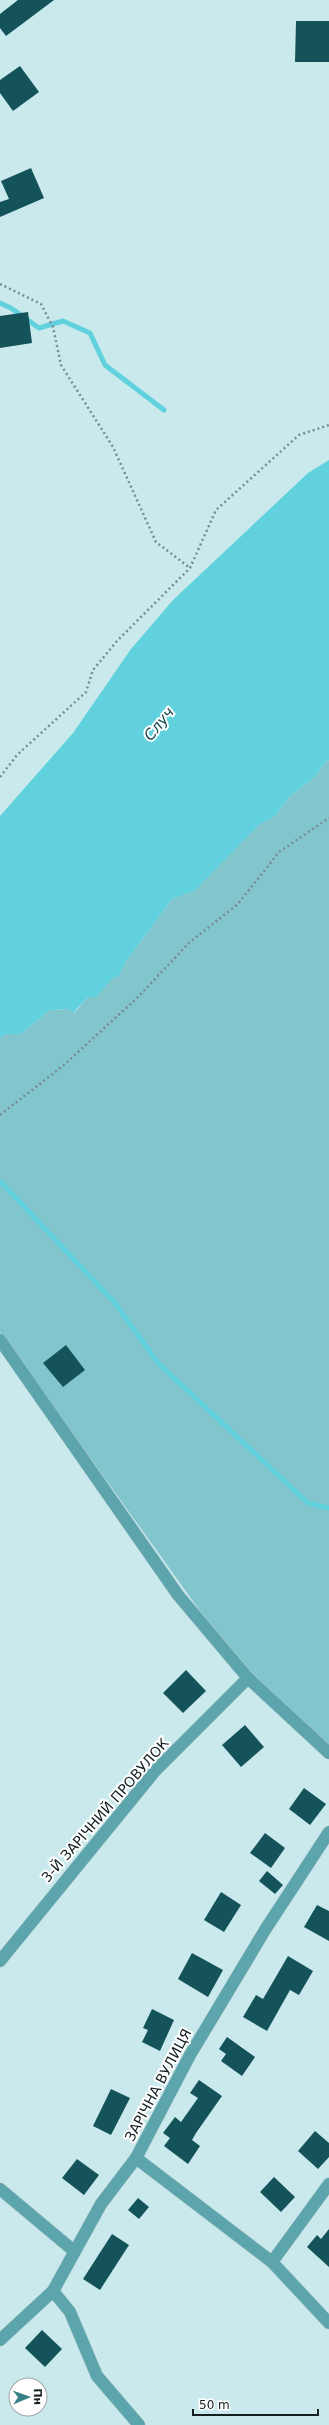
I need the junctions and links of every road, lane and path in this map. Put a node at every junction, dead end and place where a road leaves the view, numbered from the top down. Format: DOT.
graph roads {
  1 [pos="0,284"];
  2 [pos="329,425"];
  3 [pos="190,568"];
  4 [pos="0,777"];
  5 [pos="329,818"];
  6 [pos="0,1115"];
  7 [pos="0,1340"];
  8 [pos="248,1678"];
  9 [pos="329,1753"];
  10 [pos="329,1832"];
  11 [pos="0,1961"];
  12 [pos="136,2158"];
  13 [pos="329,2184"];
  14 [pos="0,2189"];
  15 [pos="74,2251"];
  16 [pos="272,2262"];
  17 [pos="53,2291"];
  18 [pos="329,2323"];
  19 [pos="0,2340"];
  20 [pos="139,2425"];
  1 -- 3 [label="path"];
  2 -- 3 [label="path"];
  3 -- 4 [label="path"];
  5 -- 6 [label="path"];
  7 -- 8 [label="street"];
  8 -- 9 [label="street"];
  8 -- 11 [label="street, 3-Й ЗАРІЧНИЙ ПРОВУЛОК"];
  10 -- 12 [label="street, ЗАРІЧНА ВУЛИЦЯ"];
  12 -- 15 [label="street, ЗАРІЧНА ВУЛИЦЯ"];
  12 -- 16 [label="street"];
  13 -- 16 [label="street"];
  14 -- 15 [label="street"];
  15 -- 17 [label="street, ЗАРІЧНА ВУЛИЦЯ"];
  16 -- 18 [label="street"];
  17 -- 19 [label="street, ЗАРІЧНА ВУЛИЦЯ"];
  17 -- 20 [label="street"];
}
